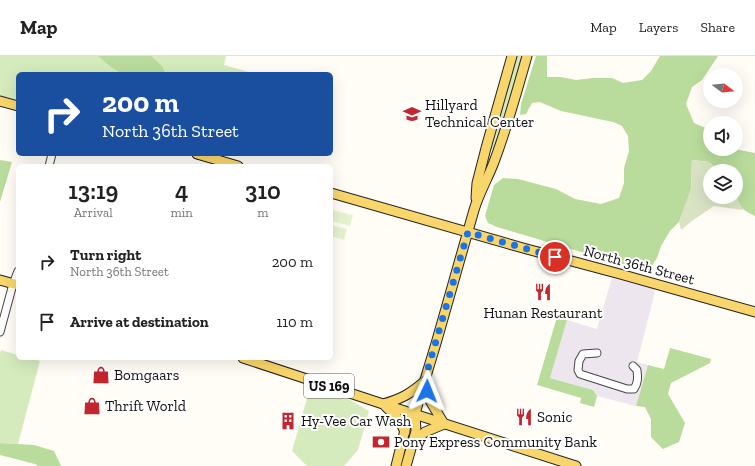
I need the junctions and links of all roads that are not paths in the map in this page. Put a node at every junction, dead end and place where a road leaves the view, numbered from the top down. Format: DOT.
graph roads {
  1 [pos="512,56"];
  2 [pos="527,56"];
  3 [pos="0,101"];
  4 [pos="16,105"];
  5 [pos="204,156"];
  6 [pos="231,164"];
  7 [pos="333,194"];
  8 [pos="476,202"];
  9 [pos="468,232"];
  10 [pos="0,280"];
  11 [pos="15,285"];
  12 [pos="755,312"];
  13 [pos="0,332"];
  14 [pos="597,353"];
  15 [pos="249,360"];
  16 [pos="633,366"];
  17 [pos="424,382"];
  18 [pos="383,404"];
  19 [pos="415,414"];
  20 [pos="444,424"];
  21 [pos="405,432"];
  22 [pos="412,443"];
  23 [pos="396,466"];
  24 [pos="406,466"];
  25 [pos="576,466"];
  1 -- 8 [label="main road"];
  2 -- 8 [label="main road"];
  3 -- 4 [label="main road"];
  5 -- 6 [label="main road"];
  7 -- 9 [label="main road, North 36th Street"];
  8 -- 9 [label="main road"];
  9 -- 12 [label="main road, North 36th Street"];
  9 -- 17 [label="main road"];
  10 -- 11 [label="main road"];
  11 -- 13 [label="street"];
  14 -- 16 [label="street"];
  15 -- 18 [label="main road, US 169"];
  17 -- 18 [label="main road"];
  17 -- 19 [label="main road"];
  17 -- 20 [label="main road"];
  18 -- 19 [label="main road, US 169"];
  18 -- 21 [label="main road"];
  19 -- 20 [label="main road, US 169"];
  19 -- 21 [label="main road"];
  19 -- 22 [label="main road"];
  20 -- 22 [label="main road"];
  20 -- 25 [label="main road, US 169"];
  21 -- 23 [label="main road"];
  22 -- 24 [label="main road"];
}
